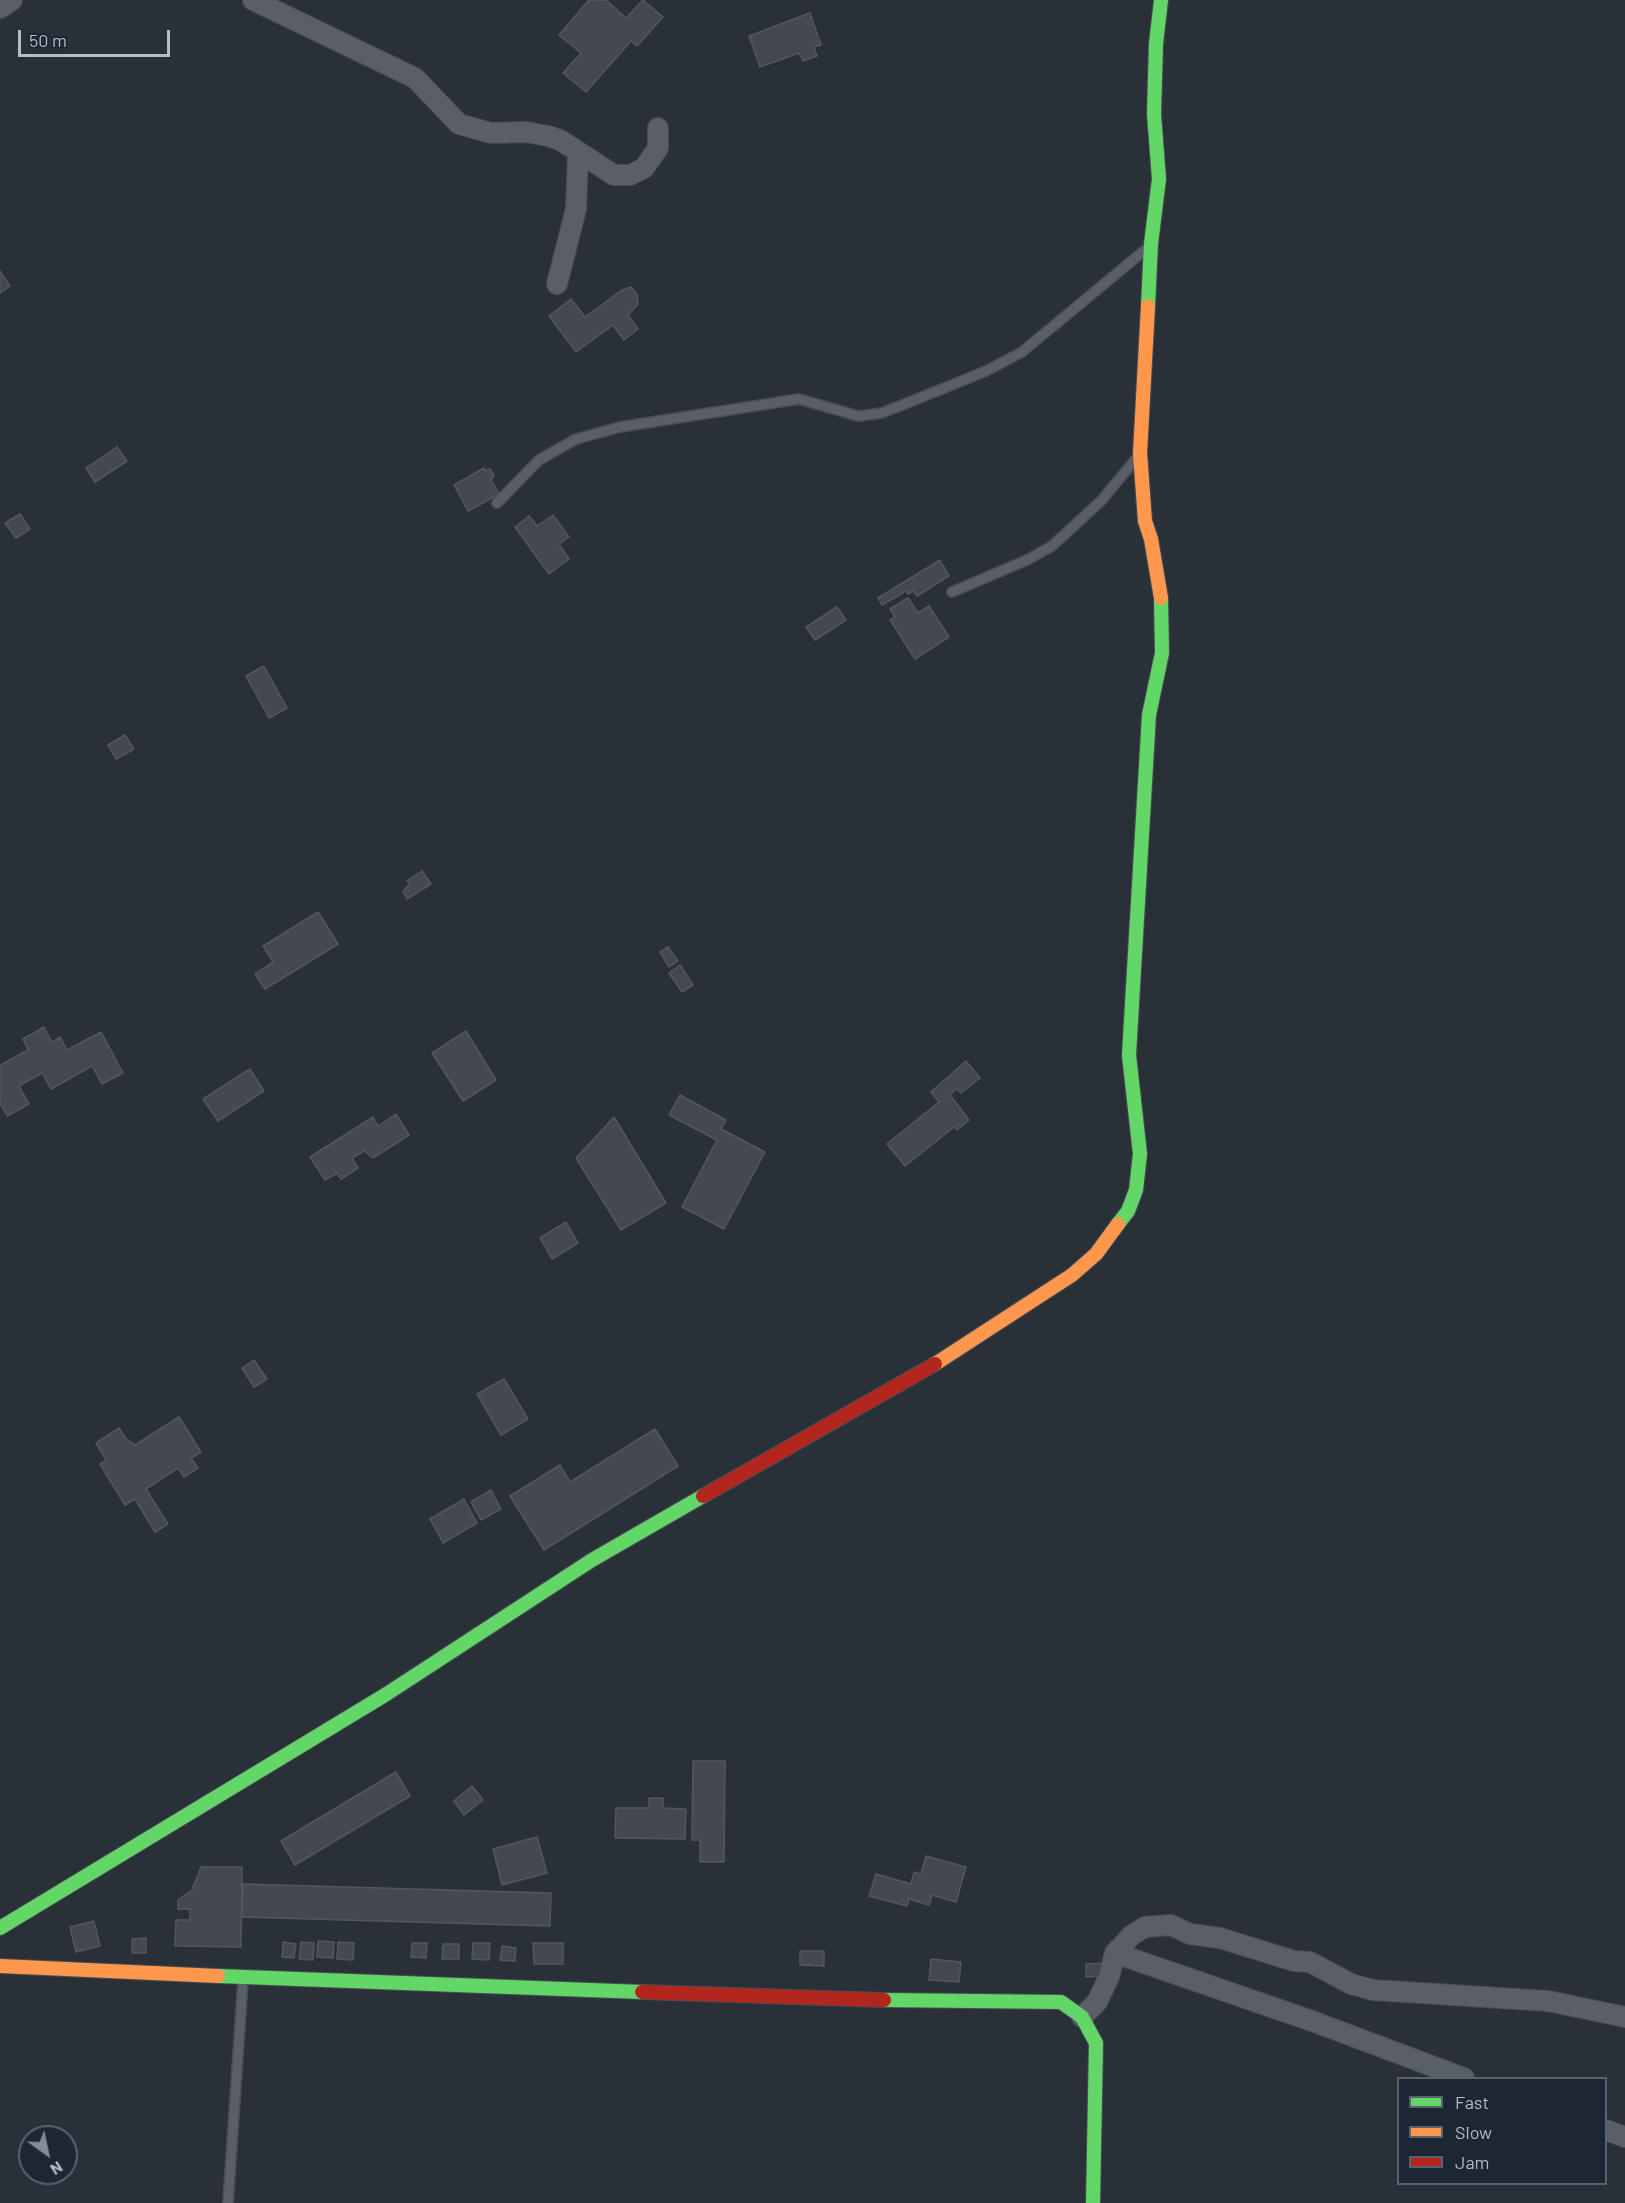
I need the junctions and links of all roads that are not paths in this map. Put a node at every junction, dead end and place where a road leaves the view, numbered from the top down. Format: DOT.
graph roads {
  1 [pos="12,0"];
  2 [pos="253,0"];
  3 [pos="1161,0"];
  4 [pos="0,8"];
  5 [pos="658,128"];
  6 [pos="578,153"];
  7 [pos="1151,244"];
  8 [pos="557,284"];
  9 [pos="1140,453"];
  10 [pos="497,503"];
  11 [pos="952,592"];
  12 [pos="0,1928"];
  13 [pos="1115,1953"];
  14 [pos="0,1966"];
  15 [pos="243,1977"];
  16 [pos="1082,2017"];
  17 [pos="1625,2017"];
  18 [pos="1459,2077"];
  19 [pos="1607,2131"];
  20 [pos="1625,2138"];
  21 [pos="228,2203"];
  22 [pos="1093,2203"];
  1 -- 4 [label="street"];
  2 -- 6 [label="street"];
  3 -- 7 [label="street"];
  5 -- 6 [label="street"];
  6 -- 8 [label="street"];
  7 -- 9 [label="street"];
  7 -- 10 [label="lane"];
  9 -- 11 [label="lane"];
  9 -- 12 [label="street"];
  13 -- 16 [label="street"];
  13 -- 17 [label="street"];
  13 -- 18 [label="street"];
  14 -- 15 [label="street"];
  15 -- 16 [label="street"];
  15 -- 21 [label="lane"];
  16 -- 22 [label="street"];
  19 -- 20 [label="street"];
}
